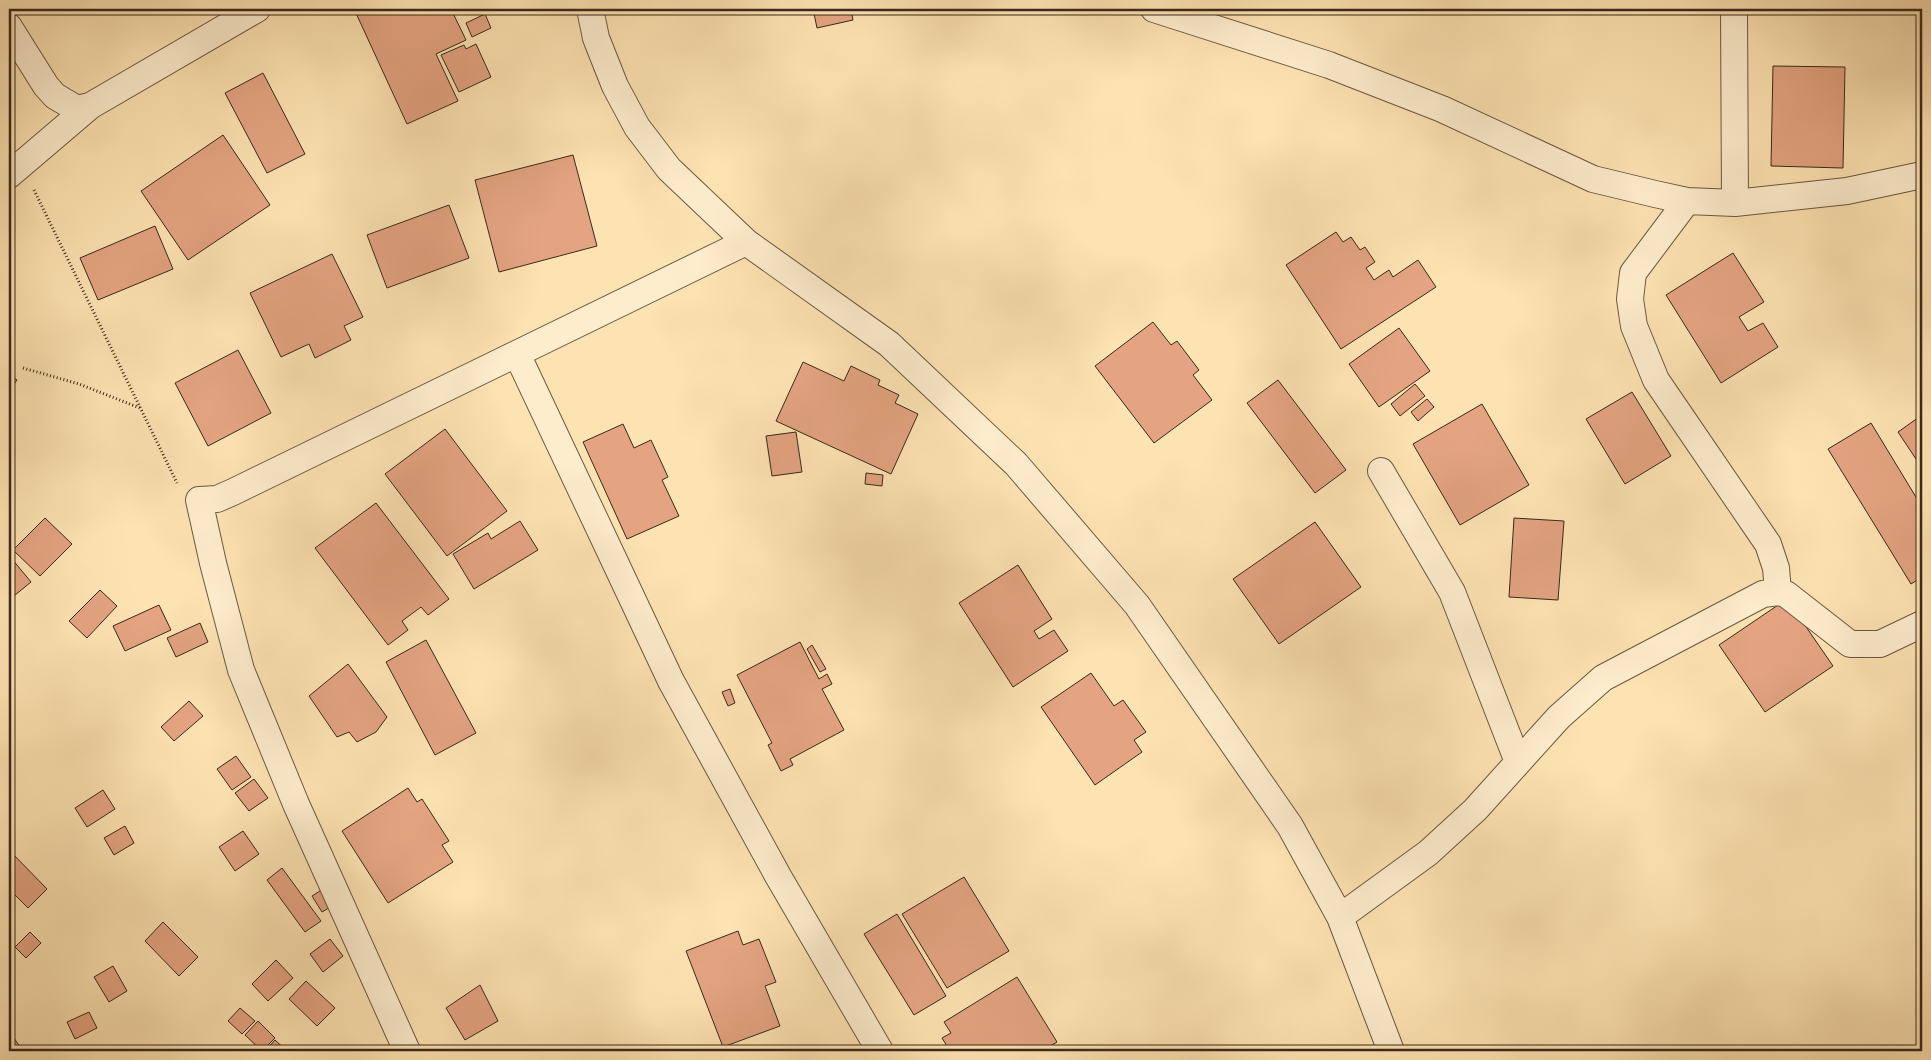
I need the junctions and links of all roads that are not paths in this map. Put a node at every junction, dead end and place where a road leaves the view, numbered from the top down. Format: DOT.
graph roads {
  1 [pos="257,9"];
  2 [pos="590,9"];
  3 [pos="1154,9"];
  4 [pos="1734,9"];
  5 [pos="9,27"];
  6 [pos="90,106"];
  7 [pos="14,170"];
  8 [pos="1922,175"];
  9 [pos="1687,200"];
  10 [pos="1735,203"];
  11 [pos="746,242"];
  12 [pos="517,354"];
  13 [pos="1381,471"];
  14 [pos="1778,592"];
  15 [pos="1922,624"];
  16 [pos="1518,762"];
  17 [pos="1340,916"];
  18 [pos="407,1051"];
  19 [pos="880,1051"];
  20 [pos="1391,1051"];
  1 -- 6 [label="street"];
  2 -- 11 [label="street"];
  3 -- 9 [label="street"];
  4 -- 10 [label="street"];
  5 -- 6 [label="street"];
  6 -- 7 [label="street"];
  8 -- 10 [label="street"];
  9 -- 10 [label="street"];
  9 -- 14 [label="street"];
  11 -- 12 [label="street"];
  11 -- 17 [label="street"];
  12 -- 18 [label="street"];
  12 -- 19 [label="street"];
  13 -- 16 [label="street"];
  14 -- 15 [label="street"];
  14 -- 16 [label="street"];
  16 -- 17 [label="street"];
  17 -- 20 [label="street"];
}
